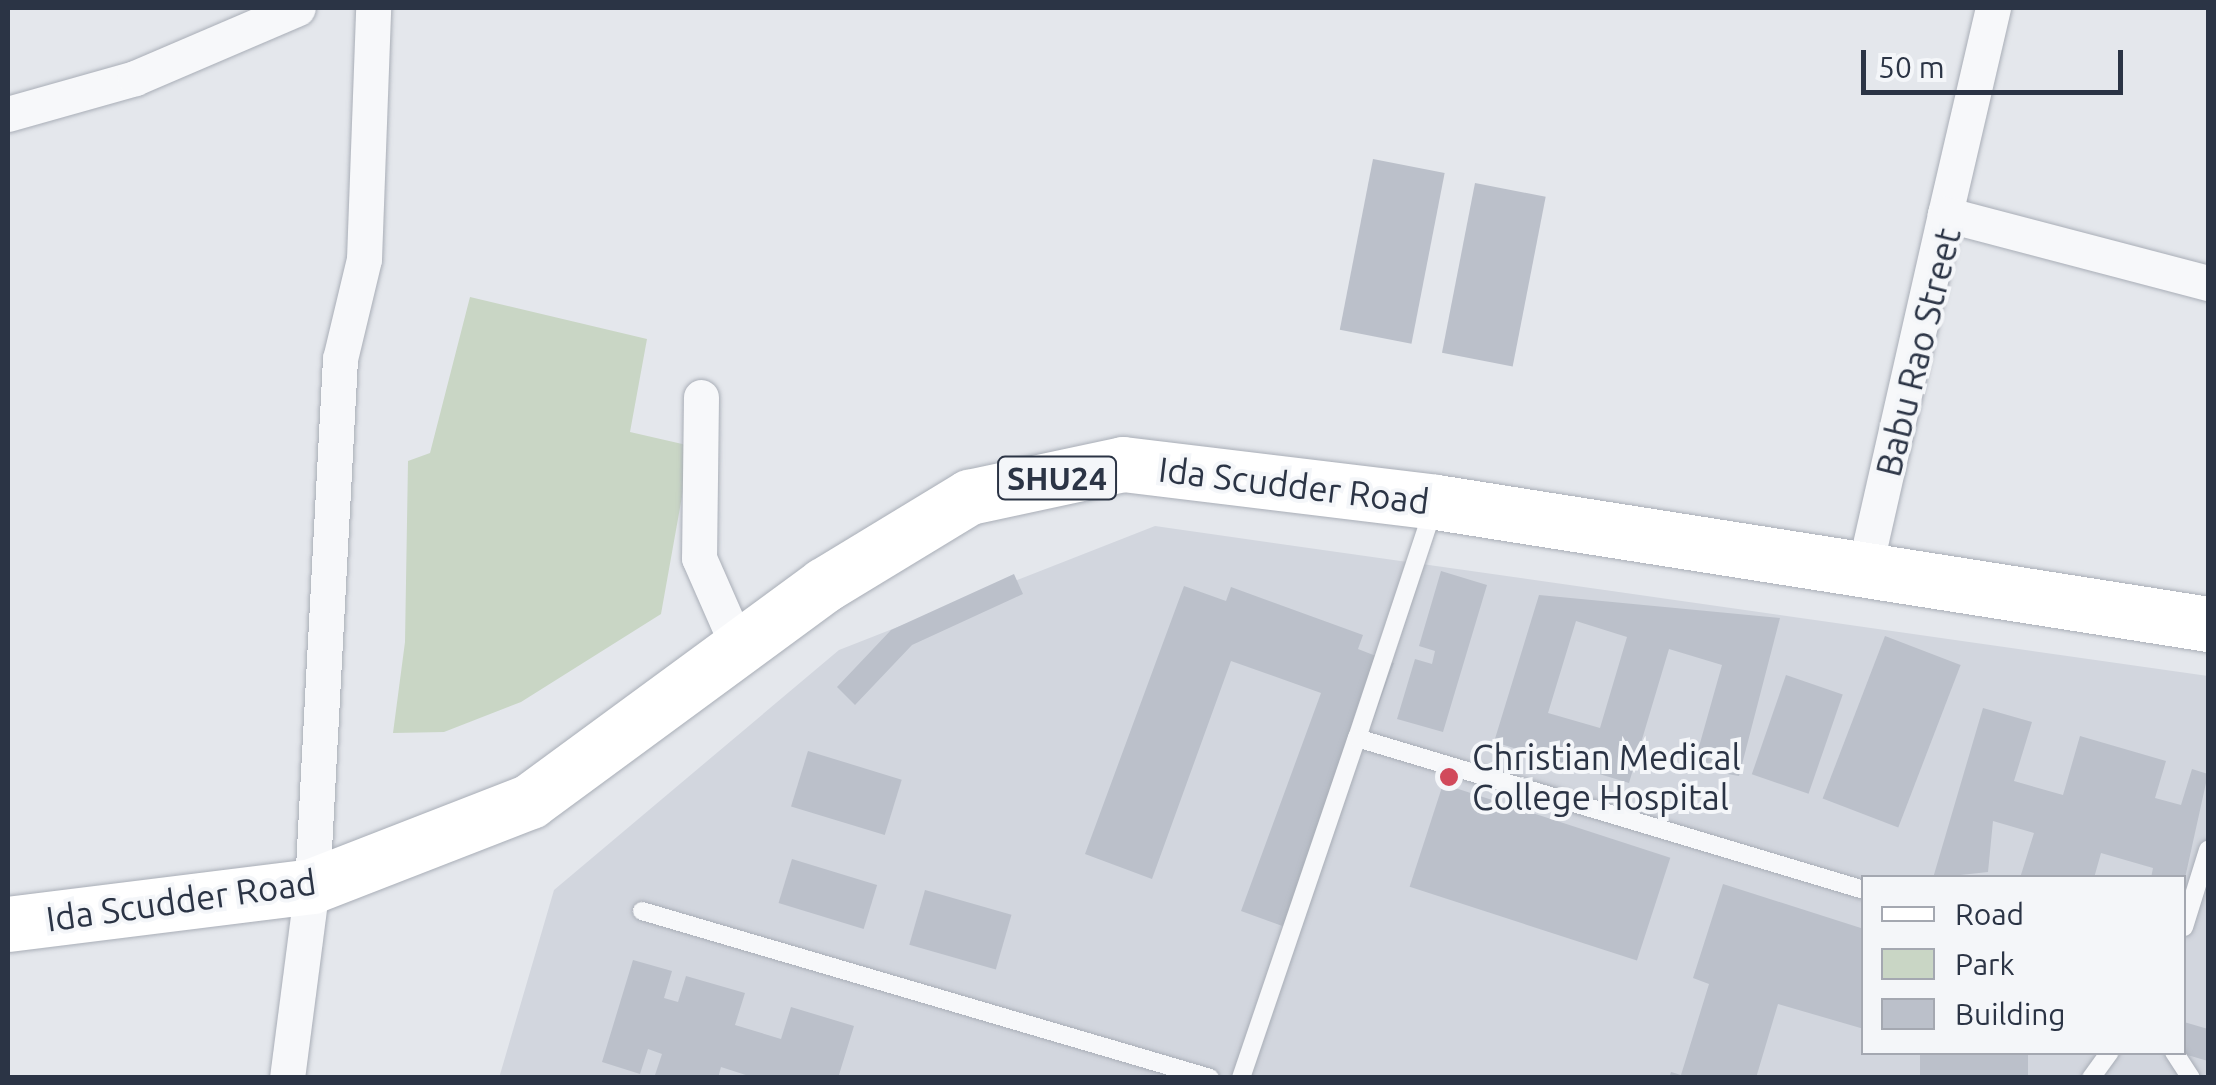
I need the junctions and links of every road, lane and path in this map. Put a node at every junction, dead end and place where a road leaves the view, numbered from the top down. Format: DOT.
graph roads {
  1 [pos="298,8"];
  2 [pos="373,8"];
  3 [pos="1993,8"];
  4 [pos="8,114"];
  5 [pos="1945,214"];
  6 [pos="2208,283"];
  7 [pos="701,397"];
  8 [pos="1436,502"];
  9 [pos="1864,571"];
  10 [pos="2208,624"];
  11 [pos="739,649"];
  12 [pos="1357,738"];
  13 [pos="2208,850"];
  14 [pos="312,886"];
  15 [pos="1861,889"];
  16 [pos="642,911"];
  17 [pos="2186,921"];
  18 [pos="8,924"];
  19 [pos="2108,1055"];
  20 [pos="2176,1055"];
  21 [pos="286,1078"];
  22 [pos="1210,1078"];
  23 [pos="1241,1078"];
  24 [pos="2091,1078"];
  25 [pos="2191,1078"];
  1 -- 4 [label="street"];
  2 -- 14 [label="street"];
  3 -- 5 [label="street"];
  5 -- 6 [label="street, Babu Rao Street"];
  5 -- 9 [label="street, Babu Rao Street"];
  7 -- 11 [label="street"];
  8 -- 9 [label="main road, Ida Scudder Road / SHU24"];
  8 -- 11 [label="main road, Ida Scudder Road / SHU24"];
  8 -- 12 [label="lane"];
  9 -- 10 [label="main road, Ida Scudder Road / SHU24"];
  11 -- 14 [label="main road, Ida Scudder Road / SHU24"];
  12 -- 15 [label="lane"];
  12 -- 23 [label="lane"];
  13 -- 17 [label="lane"];
  14 -- 18 [label="main road, Ida Scudder Road / SHU24"];
  14 -- 21 [label="street"];
  16 -- 22 [label="lane"];
  19 -- 24 [label="lane"];
  20 -- 25 [label="lane"];
}
